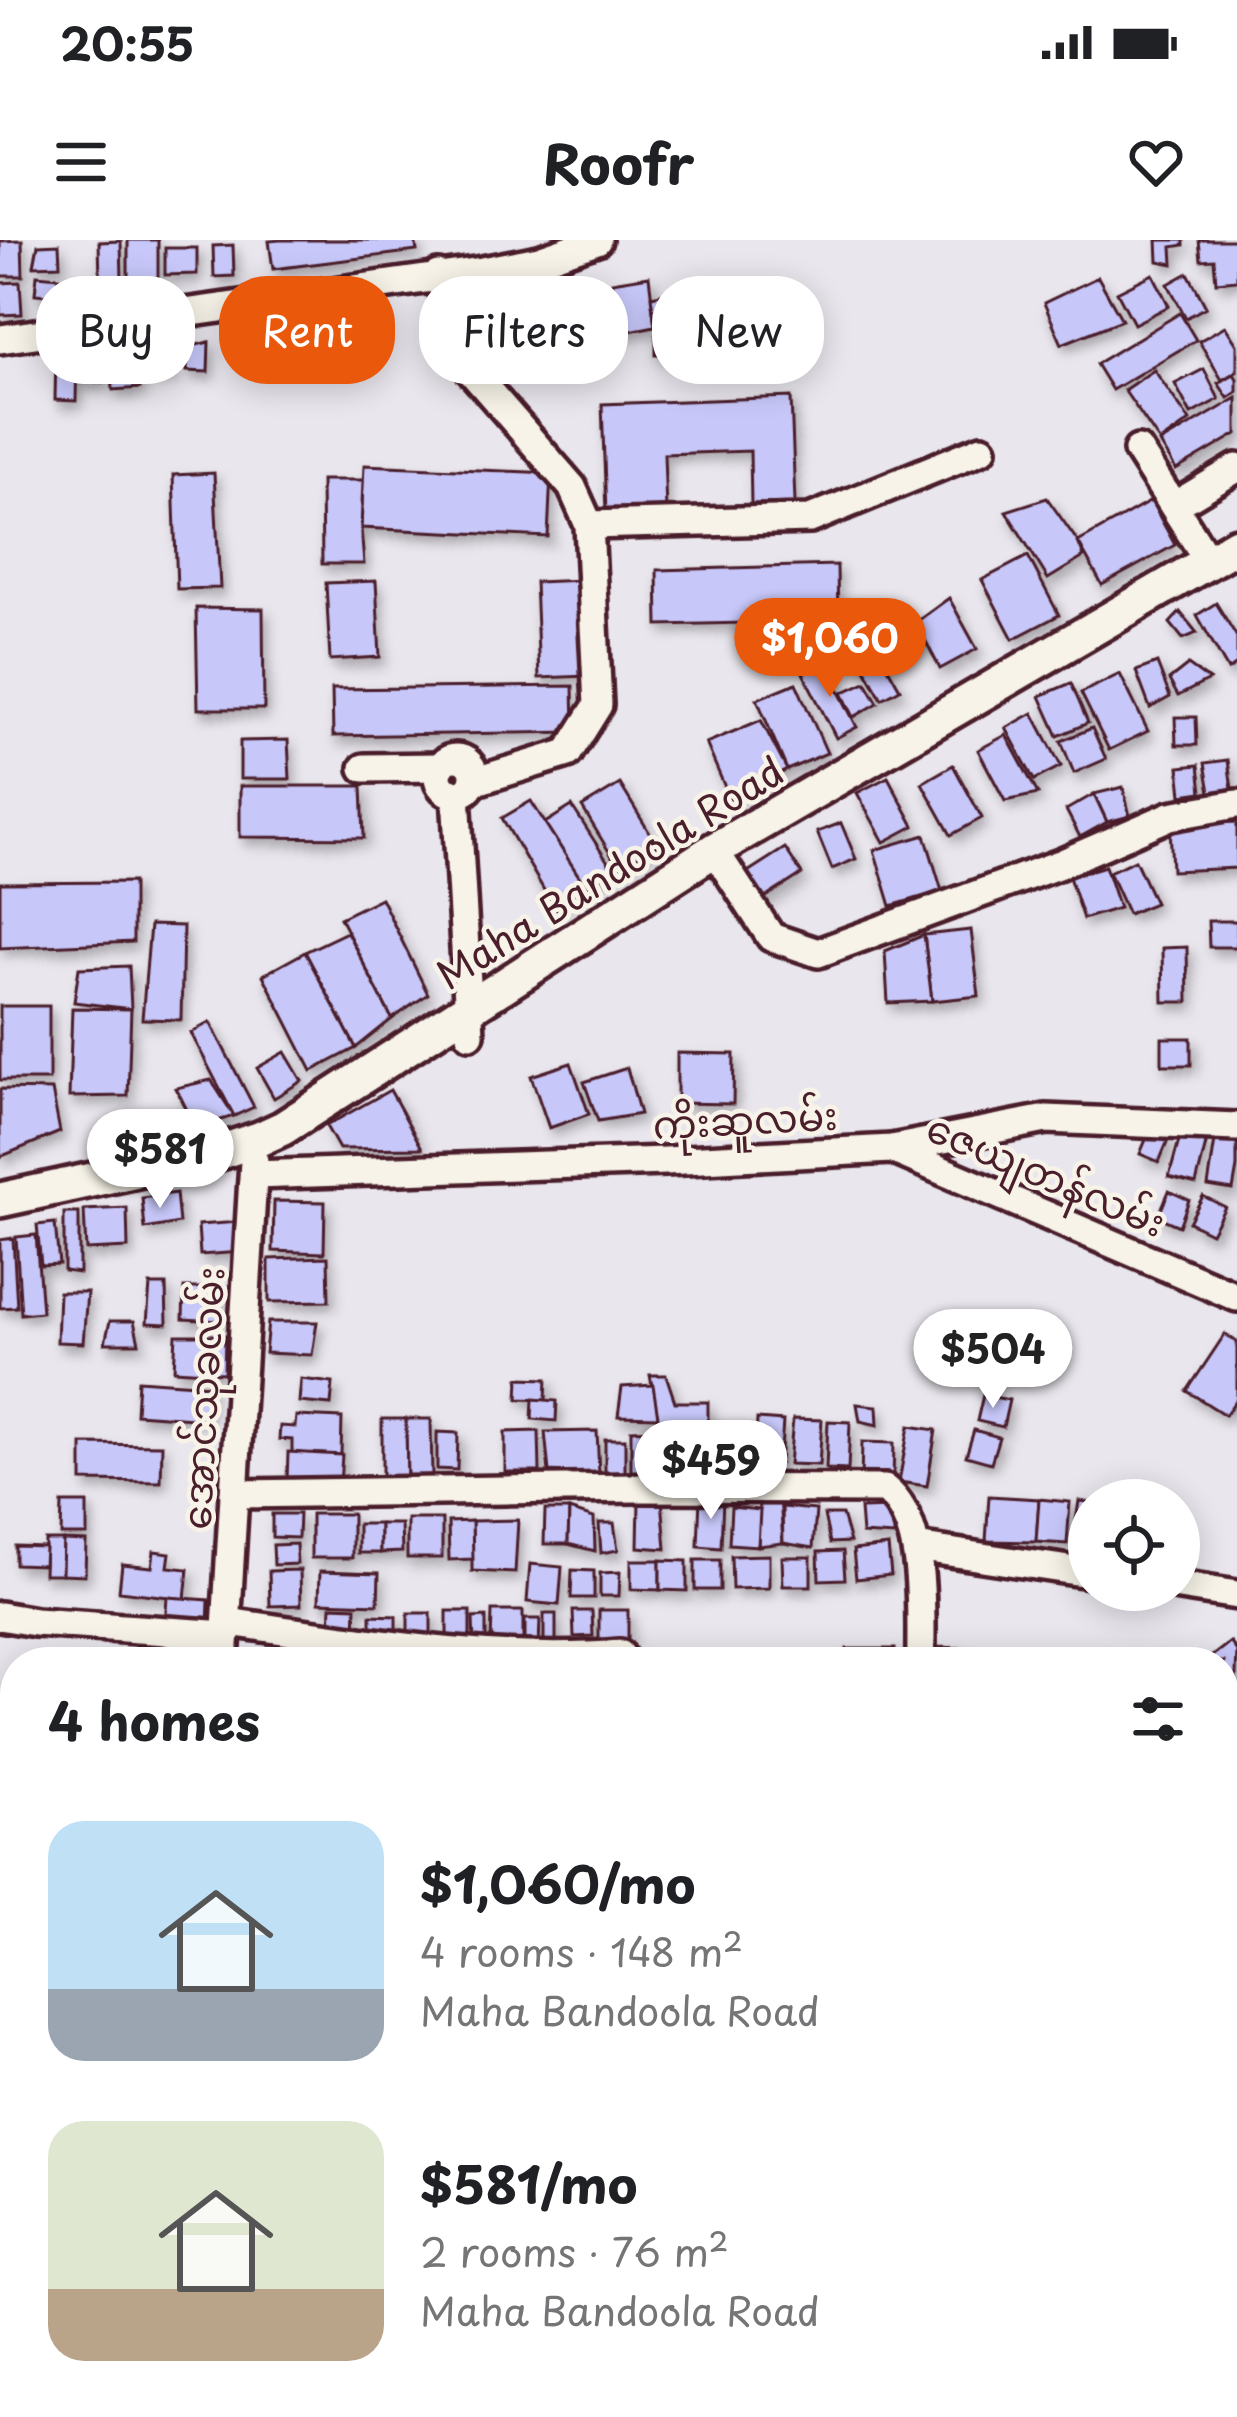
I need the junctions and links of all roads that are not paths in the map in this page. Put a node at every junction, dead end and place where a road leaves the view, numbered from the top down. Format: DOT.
graph roads {
  1 [pos="597,240"];
  2 [pos="438,275"];
  3 [pos="0,339"];
  4 [pos="982,449"];
  5 [pos="1138,451"];
  6 [pos="1237,468"];
  7 [pos="1174,506"];
  8 [pos="589,525"];
  9 [pos="1228,558"];
  10 [pos="364,768"];
  11 [pos="464,788"];
  12 [pos="1237,804"];
  13 [pos="720,860"];
  14 [pos="470,1022"];
  15 [pos="1237,1127"];
  16 [pos="892,1149"];
  17 [pos="256,1158"];
  18 [pos="0,1200"];
  19 [pos="0,1221"];
  20 [pos="1237,1297"];
  21 [pos="234,1494"];
  22 [pos="916,1547"];
  23 [pos="1068,1570"];
  24 [pos="1200,1589"];
  25 [pos="1237,1595"];
  26 [pos="0,1616"];
  27 [pos="226,1640"];
  28 [pos="388,1647"];
  29 [pos="920,1647"];
  1 -- 2 [label="street"];
  2 -- 3 [label="street"];
  2 -- 8 [label="street"];
  4 -- 8 [label="street"];
  5 -- 7 [label="street"];
  6 -- 7 [label="street"];
  7 -- 9 [label="street"];
  8 -- 11 [label="street"];
  9 -- 13 [label="main road, Maha Bandoola Road"];
  10 -- 11 [label="street"];
  11 -- 14 [label="street"];
  12 -- 13 [label="street"];
  13 -- 14 [label="main road, Maha Bandoola Road"];
  14 -- 17 [label="main road, Maha Bandoola Road"];
  15 -- 16 [label="street, ကိုးဆူလမ်း"];
  16 -- 17 [label="street, ကိုးဆူလမ်း"];
  16 -- 20 [label="street, ဇေယျတန်လမ်း"];
  17 -- 18 [label="main road, Maha Bandoola Road"];
  17 -- 19 [label="main road, Maha Bandoola Road"];
  17 -- 21 [label="street, အောင်သုခလမ်း"];
  21 -- 22 [label="street"];
  21 -- 27 [label="street, အောင်သုခလမ်း"];
  22 -- 23 [label="street"];
  22 -- 29 [label="street"];
  24 -- 25 [label="street"];
  26 -- 27 [label="street"];
  27 -- 28 [label="street"];
}
